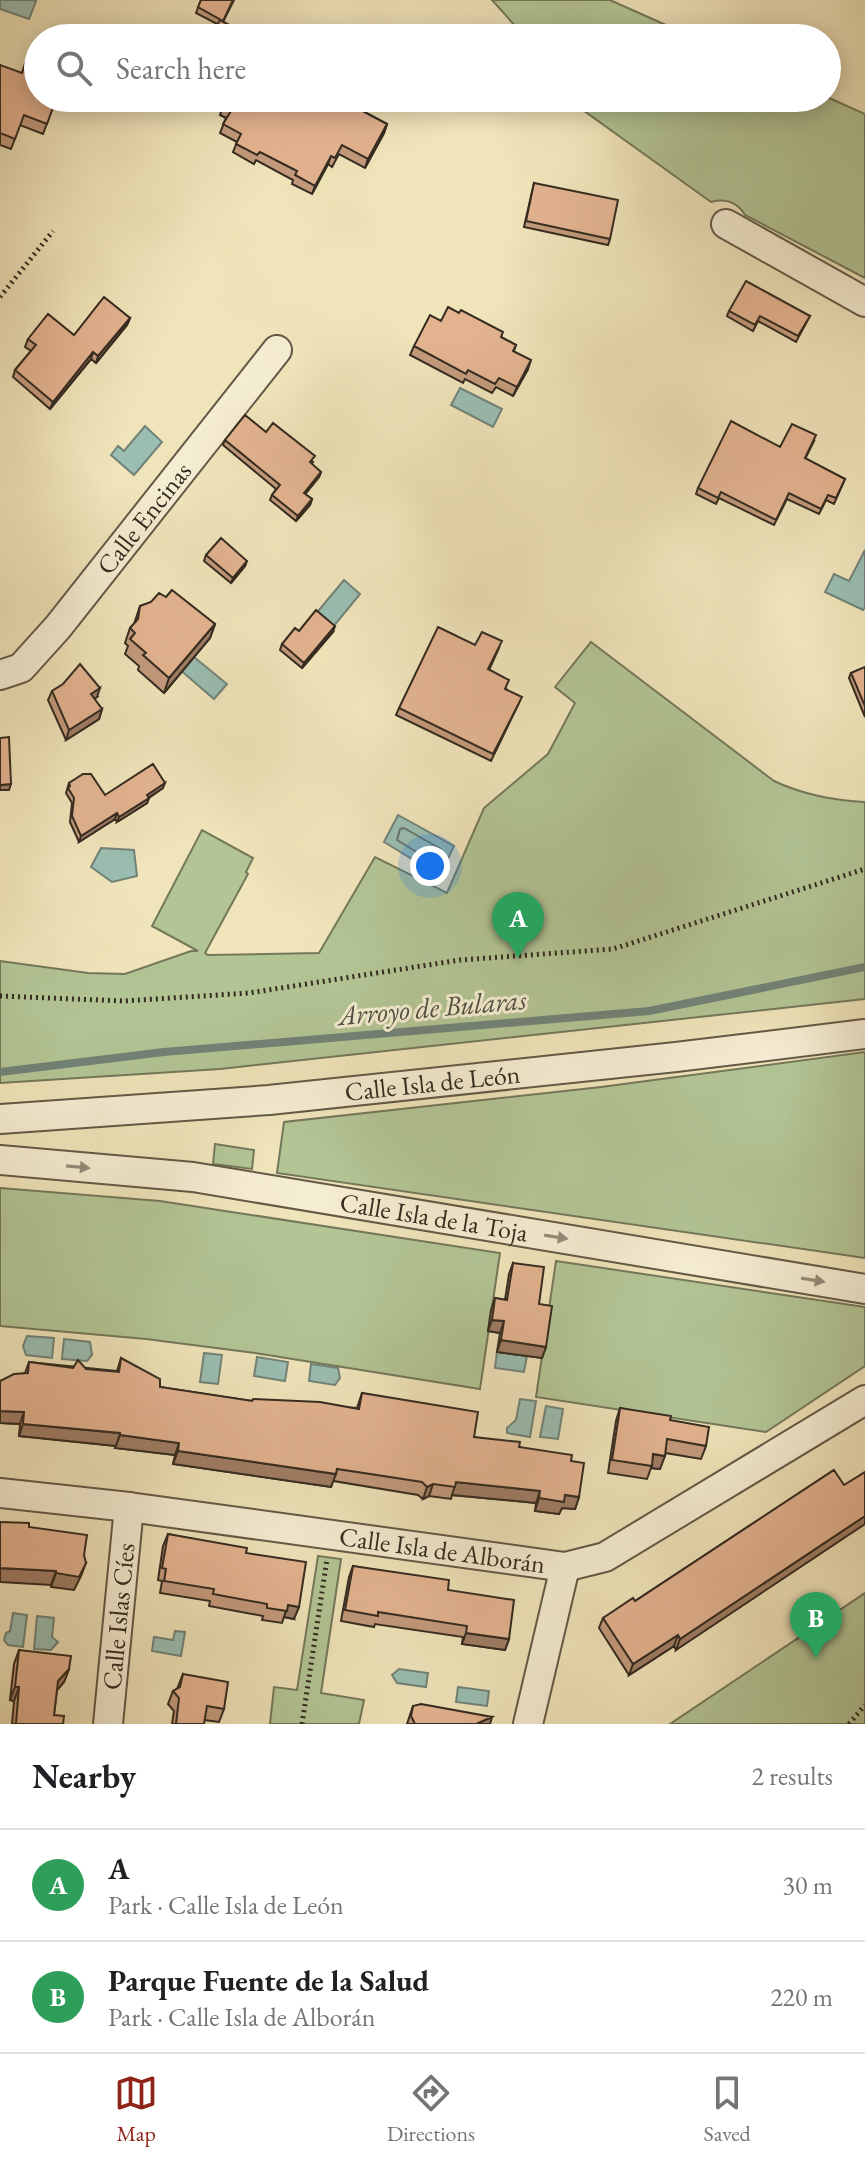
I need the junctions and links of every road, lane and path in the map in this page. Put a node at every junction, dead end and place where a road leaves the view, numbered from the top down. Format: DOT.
graph roads {
  1 [pos="726,224"];
  2 [pos="53,231"];
  3 [pos="0,297"];
  4 [pos="865,302"];
  5 [pos="277,350"];
  6 [pos="0,675"];
  7 [pos="865,869"];
  8 [pos="0,996"];
  9 [pos="865,1034"];
  10 [pos="0,1119"];
  11 [pos="0,1160"];
  12 [pos="865,1289"];
  13 [pos="856,1406"];
  14 [pos="0,1493"];
  15 [pos="129,1507"];
  16 [pos="331,1535"];
  17 [pos="565,1567"];
  18 [pos="865,1705"];
  19 [pos="108,1724"];
  20 [pos="302,1724"];
  21 [pos="528,1724"];
  22 [pos="849,1724"];
  1 -- 4 [label="street"];
  2 -- 3 [label="path"];
  5 -- 6 [label="street, Calle Encinas"];
  7 -- 8 [label="path"];
  9 -- 10 [label="street, Calle Isla de León"];
  11 -- 12 [label="street, Calle Isla de la Toja, one-way"];
  13 -- 17 [label="street, Calle Isla de Alborán"];
  14 -- 15 [label="street, Calle Isla de Alborán"];
  15 -- 16 [label="street, Calle Isla de Alborán"];
  15 -- 19 [label="street, Calle Islas Cíes"];
  16 -- 17 [label="street, Calle Isla de Alborán"];
  16 -- 20 [label="path"];
  17 -- 21 [label="street"];
  18 -- 22 [label="path"];
}
